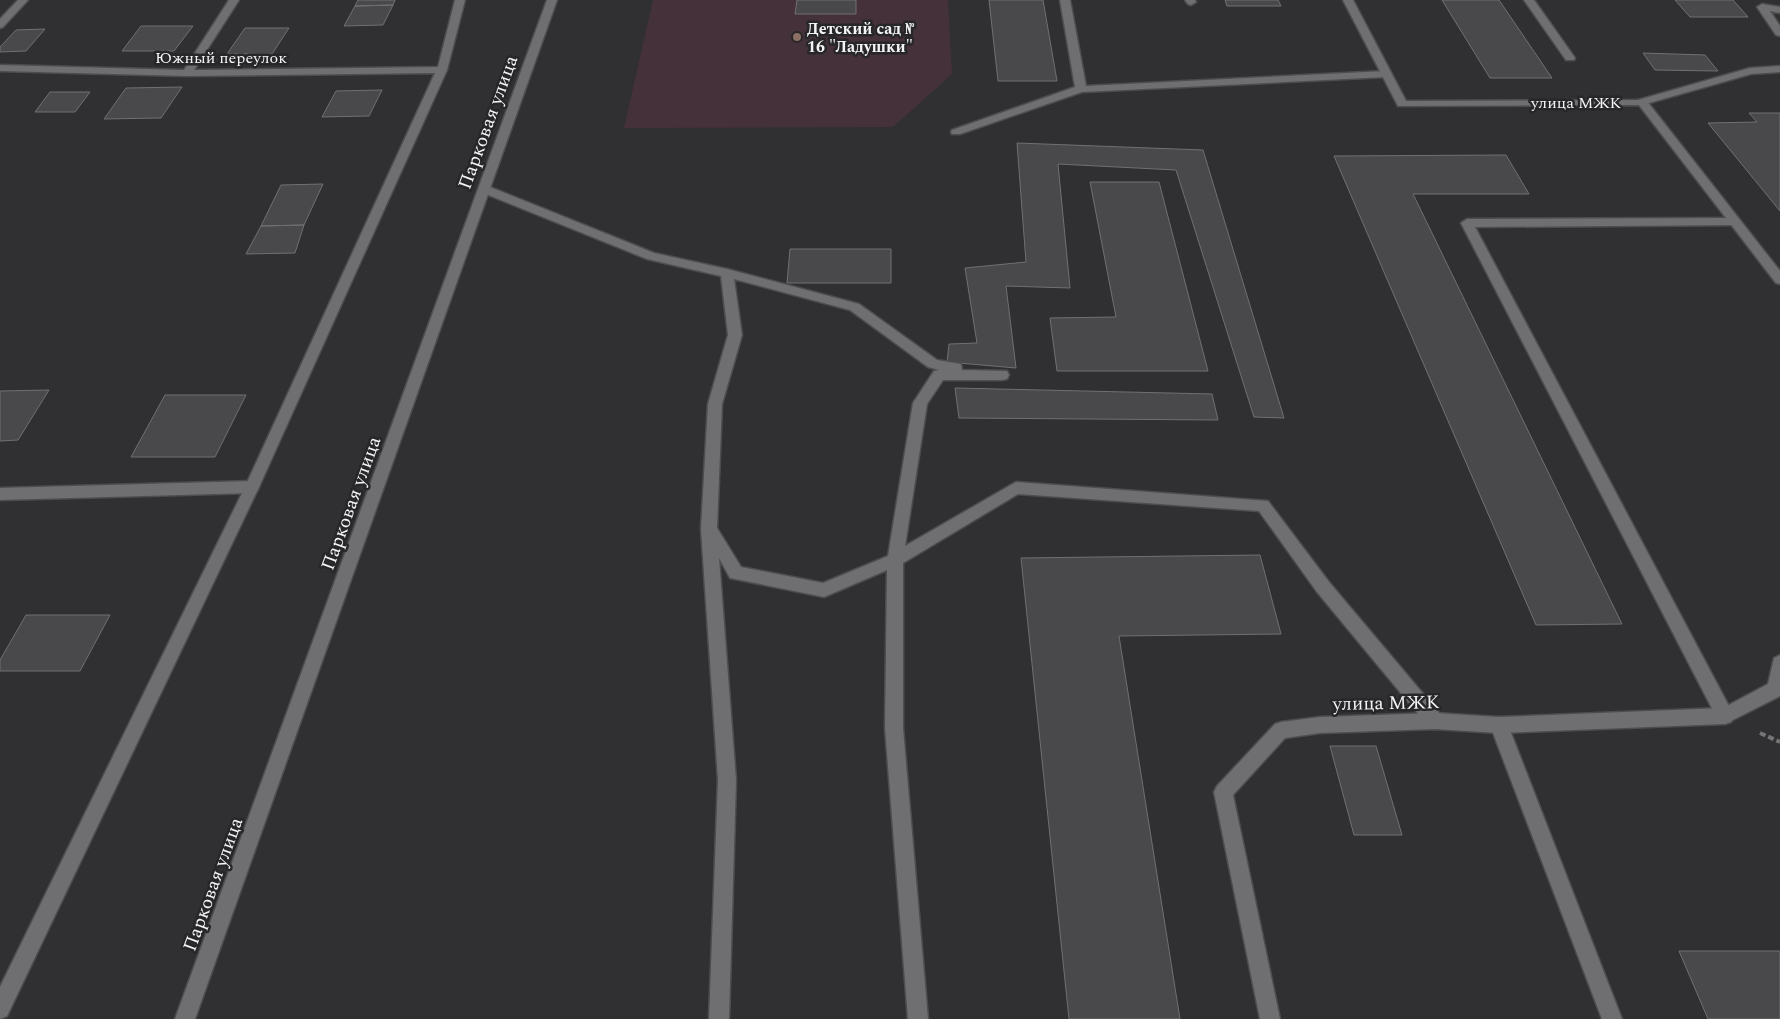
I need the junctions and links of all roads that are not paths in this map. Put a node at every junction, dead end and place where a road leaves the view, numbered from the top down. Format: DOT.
graph roads {
  1 [pos="23,0"];
  2 [pos="234,0"];
  3 [pos="460,0"];
  4 [pos="552,0"];
  5 [pos="1064,0"];
  6 [pos="1348,0"];
  7 [pos="1529,0"];
  8 [pos="1758,4"];
  9 [pos="1780,10"];
  10 [pos="0,25"];
  11 [pos="1780,33"];
  12 [pos="1570,58"];
  13 [pos="0,68"];
  14 [pos="1780,69"];
  15 [pos="442,70"];
  16 [pos="187,73"];
  17 [pos="1386,74"];
  18 [pos="1081,90"];
  19 [pos="1642,102"];
  20 [pos="956,132"];
  21 [pos="485,188"];
  22 [pos="1735,222"];
  23 [pos="728,273"];
  24 [pos="1780,280"];
  25 [pos="252,487"];
  26 [pos="0,494"];
  27 [pos="709,529"];
  28 [pos="895,560"];
  29 [pos="1780,663"];
  30 [pos="1725,716"];
  31 [pos="1435,721"];
  32 [pos="1499,725"];
  33 [pos="0,1009"];
  34 [pos="185,1019"];
  35 [pos="719,1019"];
  36 [pos="918,1019"];
  37 [pos="1270,1019"];
  38 [pos="1612,1019"];
  1 -- 10 [label="street"];
  2 -- 16 [label="street"];
  3 -- 15 [label="street"];
  4 -- 21 [label="street, Парковая улица"];
  5 -- 18 [label="street"];
  6 -- 17 [label="street, улица МЖК"];
  7 -- 12 [label="street"];
  8 -- 9 [label="street"];
  8 -- 11 [label="street"];
  13 -- 16 [label="street, Южный переулок"];
  14 -- 19 [label="street"];
  15 -- 16 [label="street, Южный переулок"];
  15 -- 25 [label="street"];
  17 -- 18 [label="street"];
  17 -- 19 [label="street, улица МЖК"];
  18 -- 20 [label="street"];
  19 -- 22 [label="street, улица МЖК"];
  21 -- 23 [label="street"];
  21 -- 34 [label="street, Парковая улица"];
  22 -- 24 [label="street, улица МЖК"];
  22 -- 30 [label="street"];
  23 -- 27 [label="street"];
  23 -- 28 [label="street"];
  25 -- 26 [label="street"];
  25 -- 33 [label="street"];
  27 -- 28 [label="street"];
  27 -- 35 [label="street"];
  28 -- 31 [label="street"];
  28 -- 36 [label="street"];
  29 -- 30 [label="street, улица МЖК"];
  30 -- 32 [label="street, улица МЖК"];
  31 -- 32 [label="street, улица МЖК"];
  31 -- 37 [label="street, улица МЖК"];
  32 -- 38 [label="street"];
}
